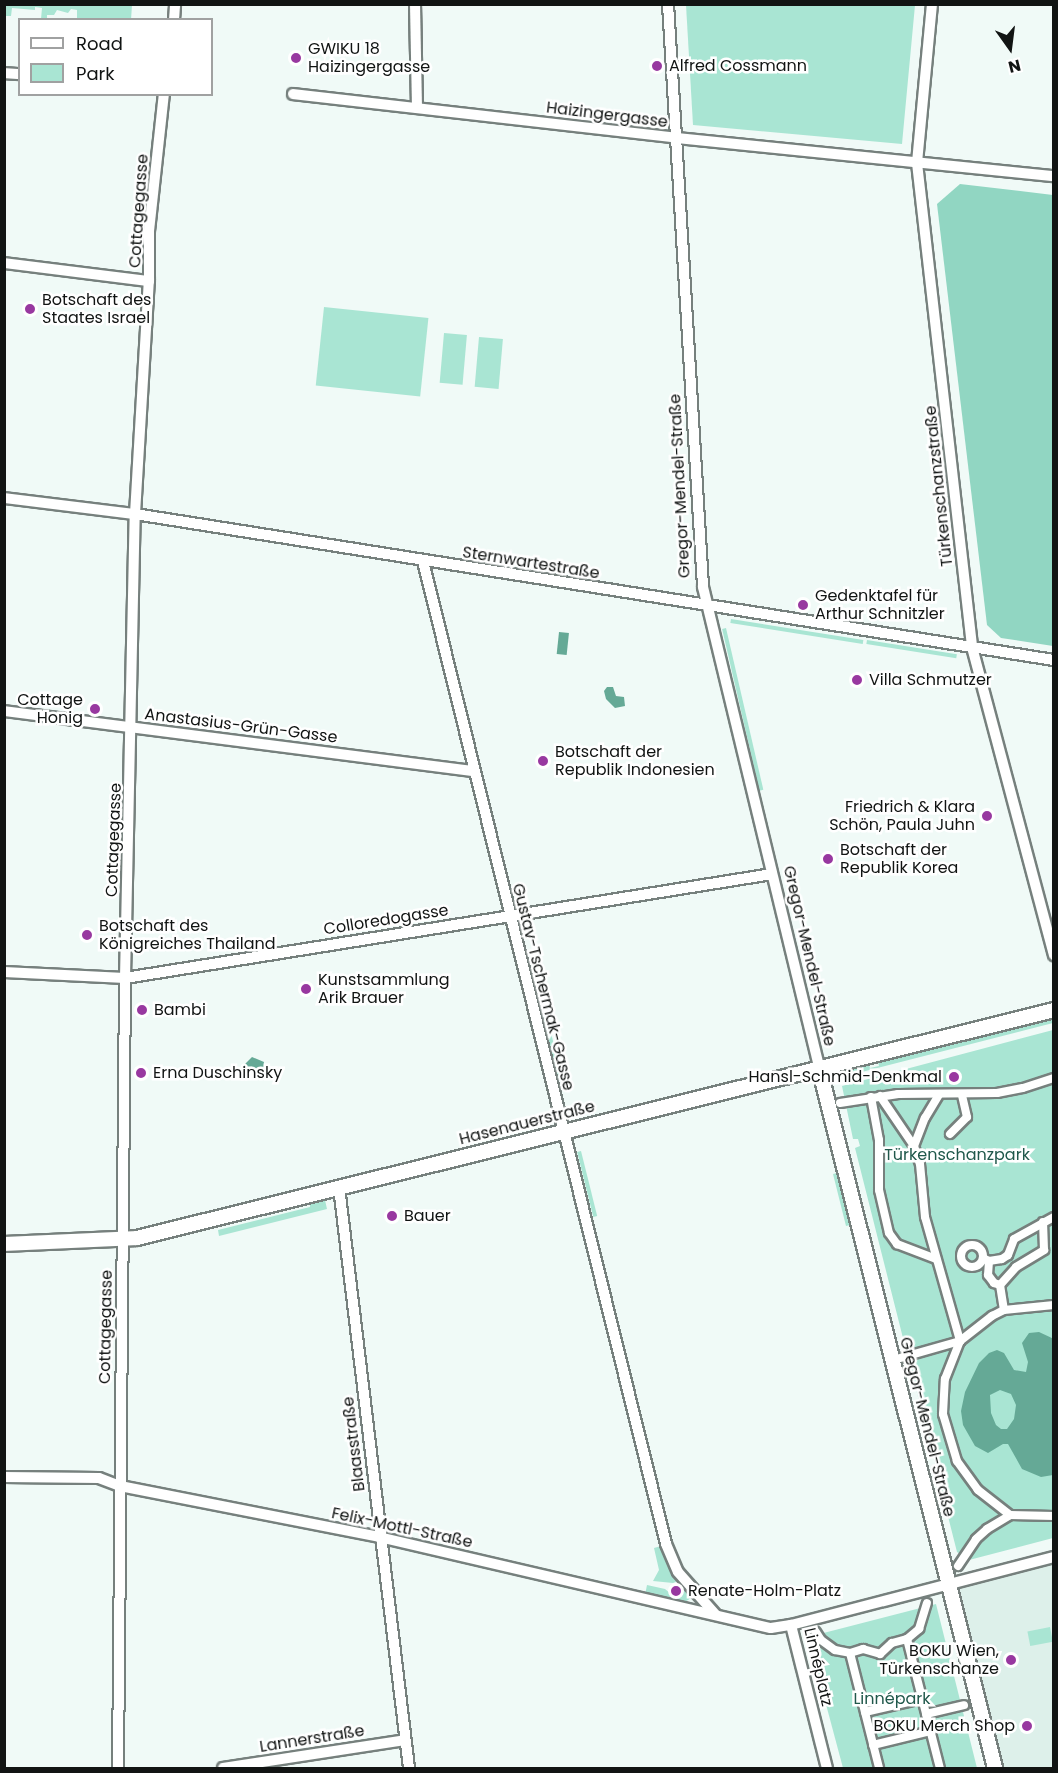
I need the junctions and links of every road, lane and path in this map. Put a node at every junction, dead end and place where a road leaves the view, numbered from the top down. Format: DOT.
graph roads {
  1 [pos="415,4"];
  2 [pos="668,4"];
  3 [pos="932,4"];
  4 [pos="292,94"];
  5 [pos="164,96"];
  6 [pos="417,108"];
  7 [pos="676,138"];
  8 [pos="917,163"];
  9 [pos="1053,176"];
  10 [pos="4,263"];
  11 [pos="149,281"];
  12 [pos="4,498"];
  13 [pos="135,514"];
  14 [pos="423,561"];
  15 [pos="709,607"];
  16 [pos="972,647"];
  17 [pos="1053,660"];
  18 [pos="4,711"];
  19 [pos="132,727"];
  20 [pos="473,771"];
  21 [pos="772,874"];
  22 [pos="510,915"];
  23 [pos="1053,955"];
  24 [pos="4,972"];
  25 [pos="125,978"];
  26 [pos="1053,1010"];
  27 [pos="819,1067"];
  28 [pos="1053,1078"];
  29 [pos="939,1095"];
  30 [pos="875,1096"];
  31 [pos="962,1096"];
  32 [pos="840,1103"];
  33 [pos="564,1130"];
  34 [pos="950,1134"];
  35 [pos="914,1146"];
  36 [pos="339,1186"];
  37 [pos="1053,1216"];
  38 [pos="1043,1222"];
  39 [pos="122,1240"];
  40 [pos="4,1244"];
  41 [pos="936,1259"];
  42 [pos="1000,1285"];
  43 [pos="1053,1305"];
  44 [pos="1005,1310"];
  45 [pos="960,1341"];
  46 [pos="893,1360"];
  47 [pos="4,1478"];
  48 [pos="120,1486"];
  49 [pos="1010,1515"];
  50 [pos="1053,1516"];
  51 [pos="379,1537"];
  52 [pos="1053,1557"];
  53 [pos="958,1566"];
  54 [pos="950,1584"];
  55 [pos="927,1603"];
  56 [pos="716,1615"];
  57 [pos="791,1625"];
  58 [pos="816,1632"];
  59 [pos="907,1639"];
  60 [pos="850,1653"];
  61 [pos="922,1699"];
  62 [pos="964,1705"];
  63 [pos="865,1712"];
  64 [pos="926,1714"];
  65 [pos="931,1731"];
  66 [pos="405,1740"];
  67 [pos="873,1745"];
  68 [pos="118,1768"];
  69 [pos="223,1768"];
  70 [pos="409,1768"];
  71 [pos="827,1768"];
  72 [pos="879,1768"];
  73 [pos="940,1768"];
  74 [pos="995,1768"];
  1 -- 6 [label="street"];
  2 -- 7 [label="street, Gregor-Mendel-Straße"];
  3 -- 8 [label="street, Türkenschanzstraße"];
  4 -- 6 [label="street, Haizingergasse"];
  5 -- 11 [label="street, Cottagegasse"];
  6 -- 7 [label="street, Haizingergasse"];
  7 -- 8 [label="street, Haizingergasse"];
  7 -- 15 [label="street, Gregor-Mendel-Straße"];
  8 -- 9 [label="street, Haizingergasse"];
  8 -- 16 [label="street, Türkenschanzstraße"];
  10 -- 11 [label="street"];
  11 -- 13 [label="street, Cottagegasse"];
  12 -- 13 [label="street, Sternwartestraße"];
  13 -- 14 [label="street, Sternwartestraße"];
  13 -- 19 [label="street, Cottagegasse"];
  14 -- 15 [label="street, Sternwartestraße"];
  14 -- 20 [label="street, Gustav-Tschermak-Gasse"];
  15 -- 16 [label="street, Sternwartestraße"];
  15 -- 21 [label="street, Gregor-Mendel-Straße"];
  16 -- 17 [label="street, Sternwartestraße"];
  16 -- 23 [label="street, Türkenschanzstraße"];
  18 -- 19 [label="street, Anastasius-Grün-Gasse"];
  19 -- 20 [label="street, Anastasius-Grün-Gasse"];
  19 -- 25 [label="street, Cottagegasse"];
  20 -- 22 [label="street, Gustav-Tschermak-Gasse"];
  21 -- 22 [label="street, Colloredogasse"];
  21 -- 27 [label="street, Gregor-Mendel-Straße"];
  22 -- 25 [label="street, Colloredogasse"];
  22 -- 33 [label="street, Gustav-Tschermak-Gasse"];
  24 -- 25 [label="street, Colloredogasse"];
  25 -- 39 [label="street, Cottagegasse"];
  26 -- 27 [label="street, Hasenauerstraße"];
  27 -- 33 [label="street, Hasenauerstraße"];
  27 -- 46 [label="street, Gregor-Mendel-Straße"];
  28 -- 31 [label="street"];
  29 -- 30 [label="street"];
  29 -- 31 [label="street"];
  29 -- 35 [label="street"];
  30 -- 32 [label="street"];
  30 -- 35 [label="street"];
  30 -- 41 [label="street"];
  31 -- 34 [label="street"];
  33 -- 36 [label="street, Hasenauerstraße"];
  33 -- 56 [label="street, Gustav-Tschermak-Gasse"];
  35 -- 41 [label="street"];
  36 -- 39 [label="street, Hasenauerstraße"];
  36 -- 51 [label="street, Blaasstraße"];
  37 -- 38 [label="street"];
  38 -- 42 [label="street"];
  38 -- 42 [label="street"];
  39 -- 40 [label="street, Hasenauerstraße"];
  39 -- 48 [label="street, Cottagegasse"];
  41 -- 45 [label="street"];
  42 -- 44 [label="street"];
  43 -- 44 [label="street"];
  44 -- 45 [label="street"];
  45 -- 46 [label="street"];
  45 -- 49 [label="street"];
  46 -- 54 [label="street, Gregor-Mendel-Straße"];
  47 -- 48 [label="street, Felix-Mottl-Straße"];
  48 -- 51 [label="street, Felix-Mottl-Straße"];
  48 -- 68 [label="street, Cottagegasse"];
  49 -- 50 [label="street"];
  49 -- 53 [label="street"];
  51 -- 56 [label="street, Felix-Mottl-Straße"];
  51 -- 66 [label="street, Blaasstraße"];
  52 -- 54 [label="street, Linnéplatz"];
  54 -- 57 [label="street, Linnéplatz"];
  54 -- 74 [label="street, Gregor-Mendel-Straße"];
  55 -- 59 [label="street"];
  56 -- 57 [label="street, Felix-Mottl-Straße"];
  57 -- 71 [label="street, Linnéplatz"];
  58 -- 60 [label="street"];
  59 -- 60 [label="street"];
  59 -- 61 [label="street"];
  60 -- 63 [label="street"];
  61 -- 63 [label="street"];
  61 -- 64 [label="street"];
  62 -- 64 [label="street"];
  63 -- 67 [label="street"];
  64 -- 65 [label="street"];
  65 -- 67 [label="street"];
  65 -- 73 [label="street"];
  66 -- 69 [label="street, Lannerstraße"];
  66 -- 70 [label="street, Blaasstraße"];
  67 -- 72 [label="street"];
}
